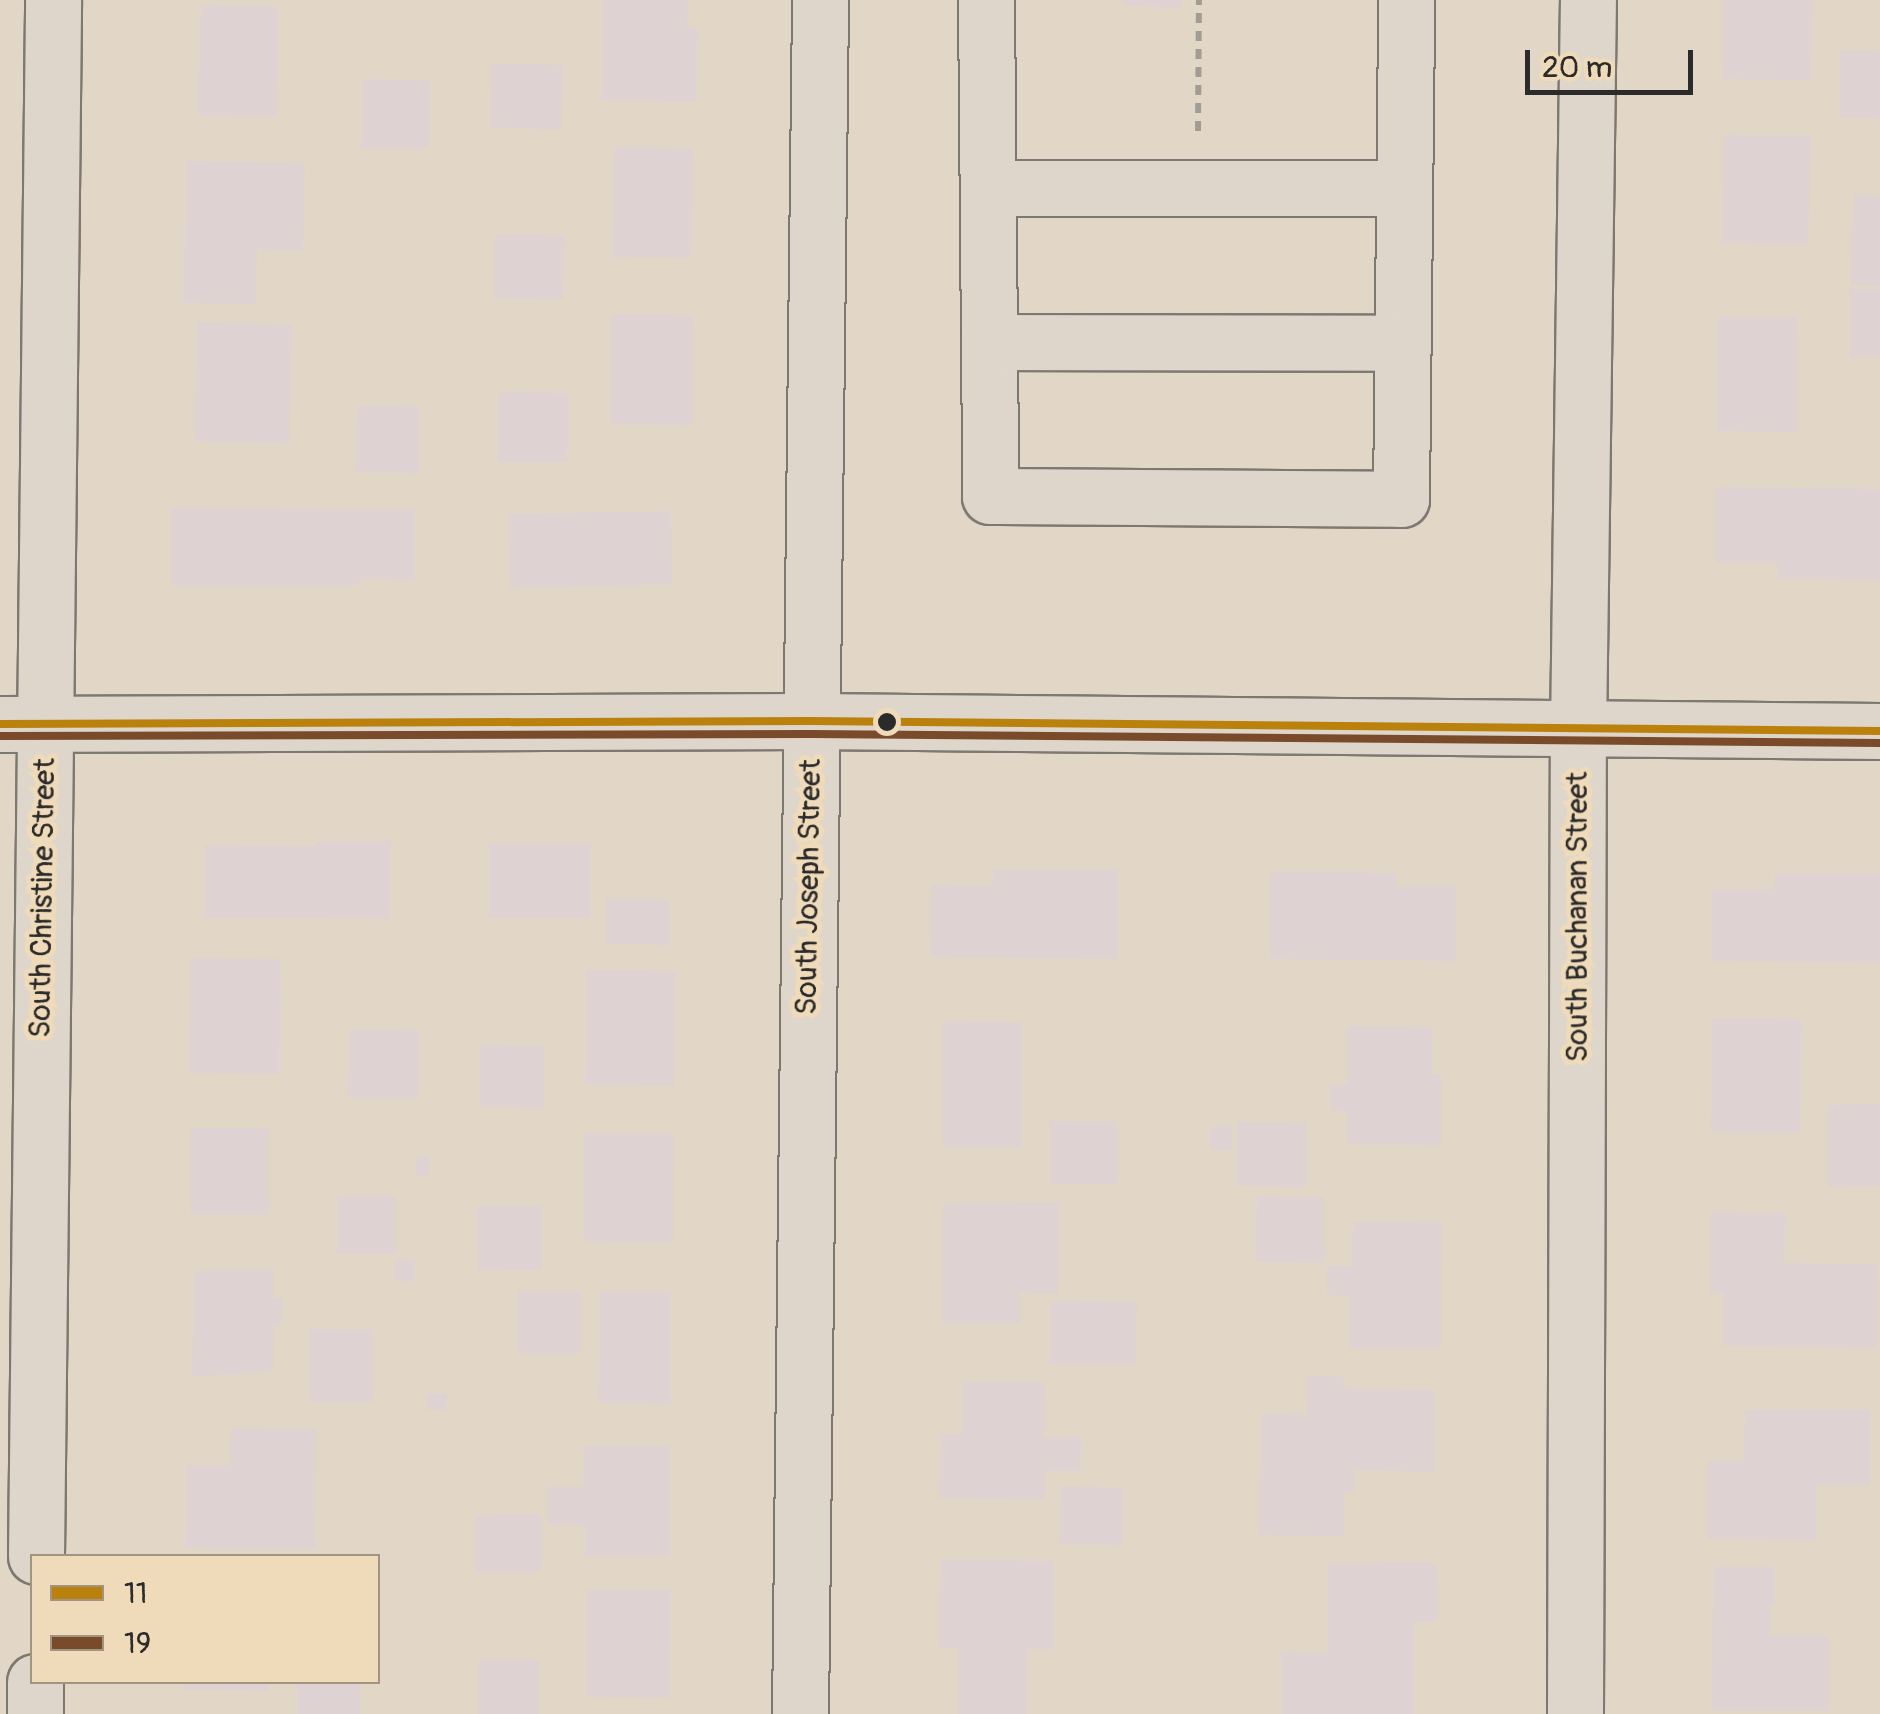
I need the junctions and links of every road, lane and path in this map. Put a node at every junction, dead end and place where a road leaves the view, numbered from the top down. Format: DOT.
graph roads {
  1 [pos="53,0"];
  2 [pos="820,0"];
  3 [pos="986,0"];
  4 [pos="1198,0"];
  5 [pos="1406,0"];
  6 [pos="1588,0"];
  7 [pos="988,188"];
  8 [pos="1198,188"];
  9 [pos="1404,188"];
  10 [pos="989,342"];
  11 [pos="1403,344"];
  12 [pos="810,721"];
  13 [pos="23,724"];
  14 [pos="1578,730"];
  15 [pos="1880,732"];
  16 [pos="36,1554"];
  17 [pos="35,1684"];
  18 [pos="35,1714"];
  19 [pos="800,1714"];
  20 [pos="1575,1714"];
  1 -- 13 [label="street, South Christine Street"];
  2 -- 12 [label="street, South Joseph Street"];
  3 -- 7 [label="street"];
  4 -- 8 [label="path"];
  5 -- 9 [label="street"];
  6 -- 14 [label="street, South Buchanan Street"];
  7 -- 8 [label="street"];
  7 -- 10 [label="street"];
  8 -- 9 [label="street"];
  9 -- 11 [label="street"];
  10 -- 11 [label="street"];
  10 -- 11 [label="street"];
  12 -- 13 [label="street"];
  12 -- 14 [label="street"];
  12 -- 19 [label="street, South Joseph Street"];
  13 -- 16 [label="street, South Christine Street"];
  14 -- 15 [label="street"];
  14 -- 20 [label="street, South Buchanan Street"];
  17 -- 18 [label="street"];
}
